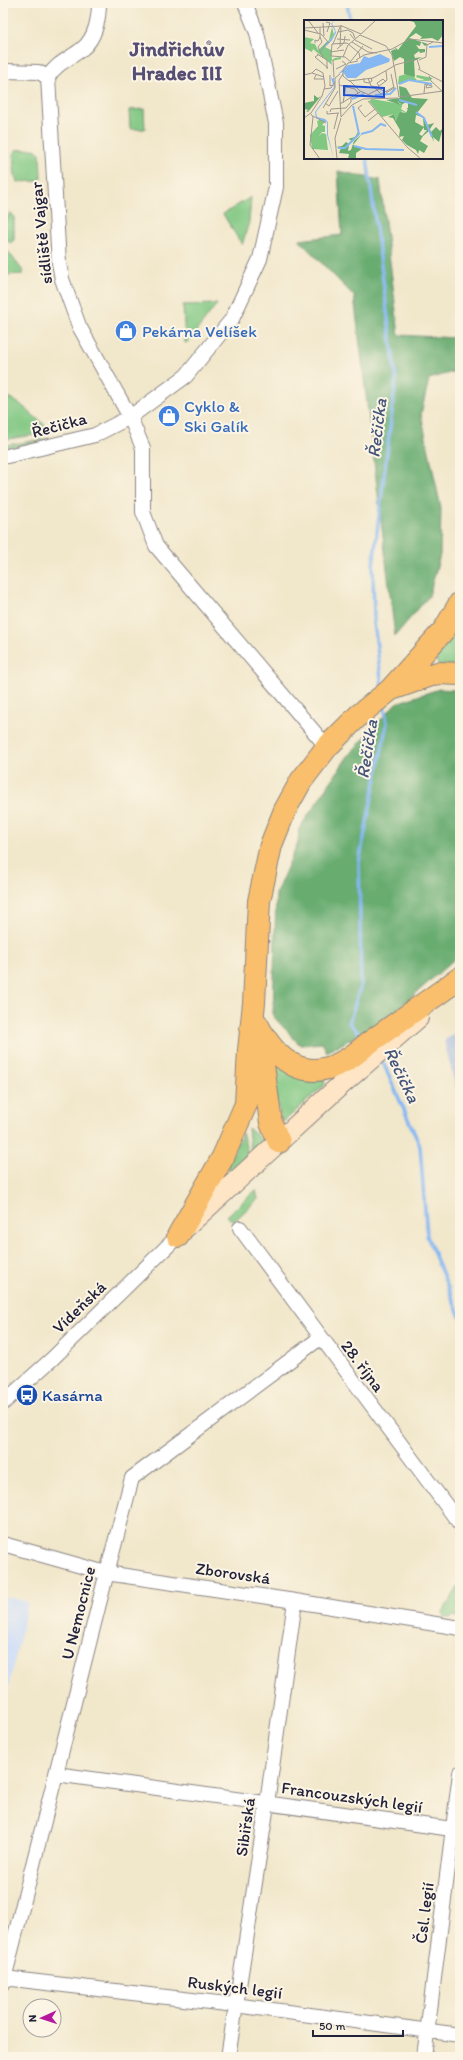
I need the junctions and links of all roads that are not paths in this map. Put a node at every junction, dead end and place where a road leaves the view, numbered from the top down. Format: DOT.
graph roads {
  1 [pos="99,3"];
  2 [pos="244,3"];
  3 [pos="6,71"];
  4 [pos="48,77"];
  5 [pos="130,417"];
  6 [pos="3,457"];
  7 [pos="460,603"];
  8 [pos="460,674"];
  9 [pos="390,690"];
  10 [pos="327,747"];
  11 [pos="460,978"];
  12 [pos="460,981"];
  13 [pos="254,1003"];
  14 [pos="257,1024"];
  15 [pos="246,1104"];
  16 [pos="279,1142"];
  17 [pos="240,1228"];
  18 [pos="178,1236"];
  19 [pos="320,1338"];
  20 [pos="3,1403"];
  21 [pos="460,1524"];
  22 [pos="3,1544"];
  23 [pos="106,1573"];
  24 [pos="295,1601"];
  25 [pos="460,1628"];
  26 [pos="460,1773"];
  27 [pos="56,1774"];
  28 [pos="266,1803"];
  29 [pos="452,1829"];
  30 [pos="4,1981"];
  31 [pos="235,2004"];
  32 [pos="427,2031"];
  33 [pos="460,2036"];
  34 [pos="228,2057"];
  35 [pos="424,2057"];
  1 -- 4 [label="street"];
  2 -- 5 [label="street, Řečička"];
  3 -- 4 [label="street"];
  4 -- 5 [label="street, sídliště Vajgar"];
  5 -- 6 [label="street, Řečička"];
  5 -- 10 [label="street, sídliště Vajgar"];
  7 -- 9 [label="main road"];
  8 -- 9 [label="main road"];
  9 -- 10 [label="main road"];
  10 -- 13 [label="main road"];
  11 -- 14 [label="main road"];
  12 -- 16 [label="main road"];
  13 -- 14 [label="main road"];
  13 -- 15 [label="main road"];
  14 -- 16 [label="main road"];
  15 -- 16 [label="main road"];
  15 -- 18 [label="main road"];
  16 -- 18 [label="main road"];
  17 -- 19 [label="street, 28. října"];
  18 -- 20 [label="street, Vídeňská"];
  19 -- 21 [label="street, 28. října"];
  19 -- 23 [label="street, U Nemocnice"];
  22 -- 23 [label="street, Zborovská"];
  23 -- 24 [label="street, Zborovská"];
  23 -- 27 [label="street, U Nemocnice"];
  24 -- 25 [label="street, Zborovská"];
  24 -- 28 [label="street, Sibiřská"];
  26 -- 29 [label="street, Čsl. legií"];
  27 -- 28 [label="street, Francouzských legií"];
  27 -- 30 [label="street, U Nemocnice"];
  28 -- 29 [label="street, Francouzských legií"];
  28 -- 31 [label="street, Sibiřská"];
  29 -- 32 [label="street, Čsl. legií"];
  30 -- 31 [label="street, Ruských legií"];
  31 -- 32 [label="street, Ruských legií"];
  31 -- 34 [label="street, Sibiřská"];
  32 -- 33 [label="street, Ruských legií"];
  32 -- 35 [label="street, Čsl. legií"];
}
